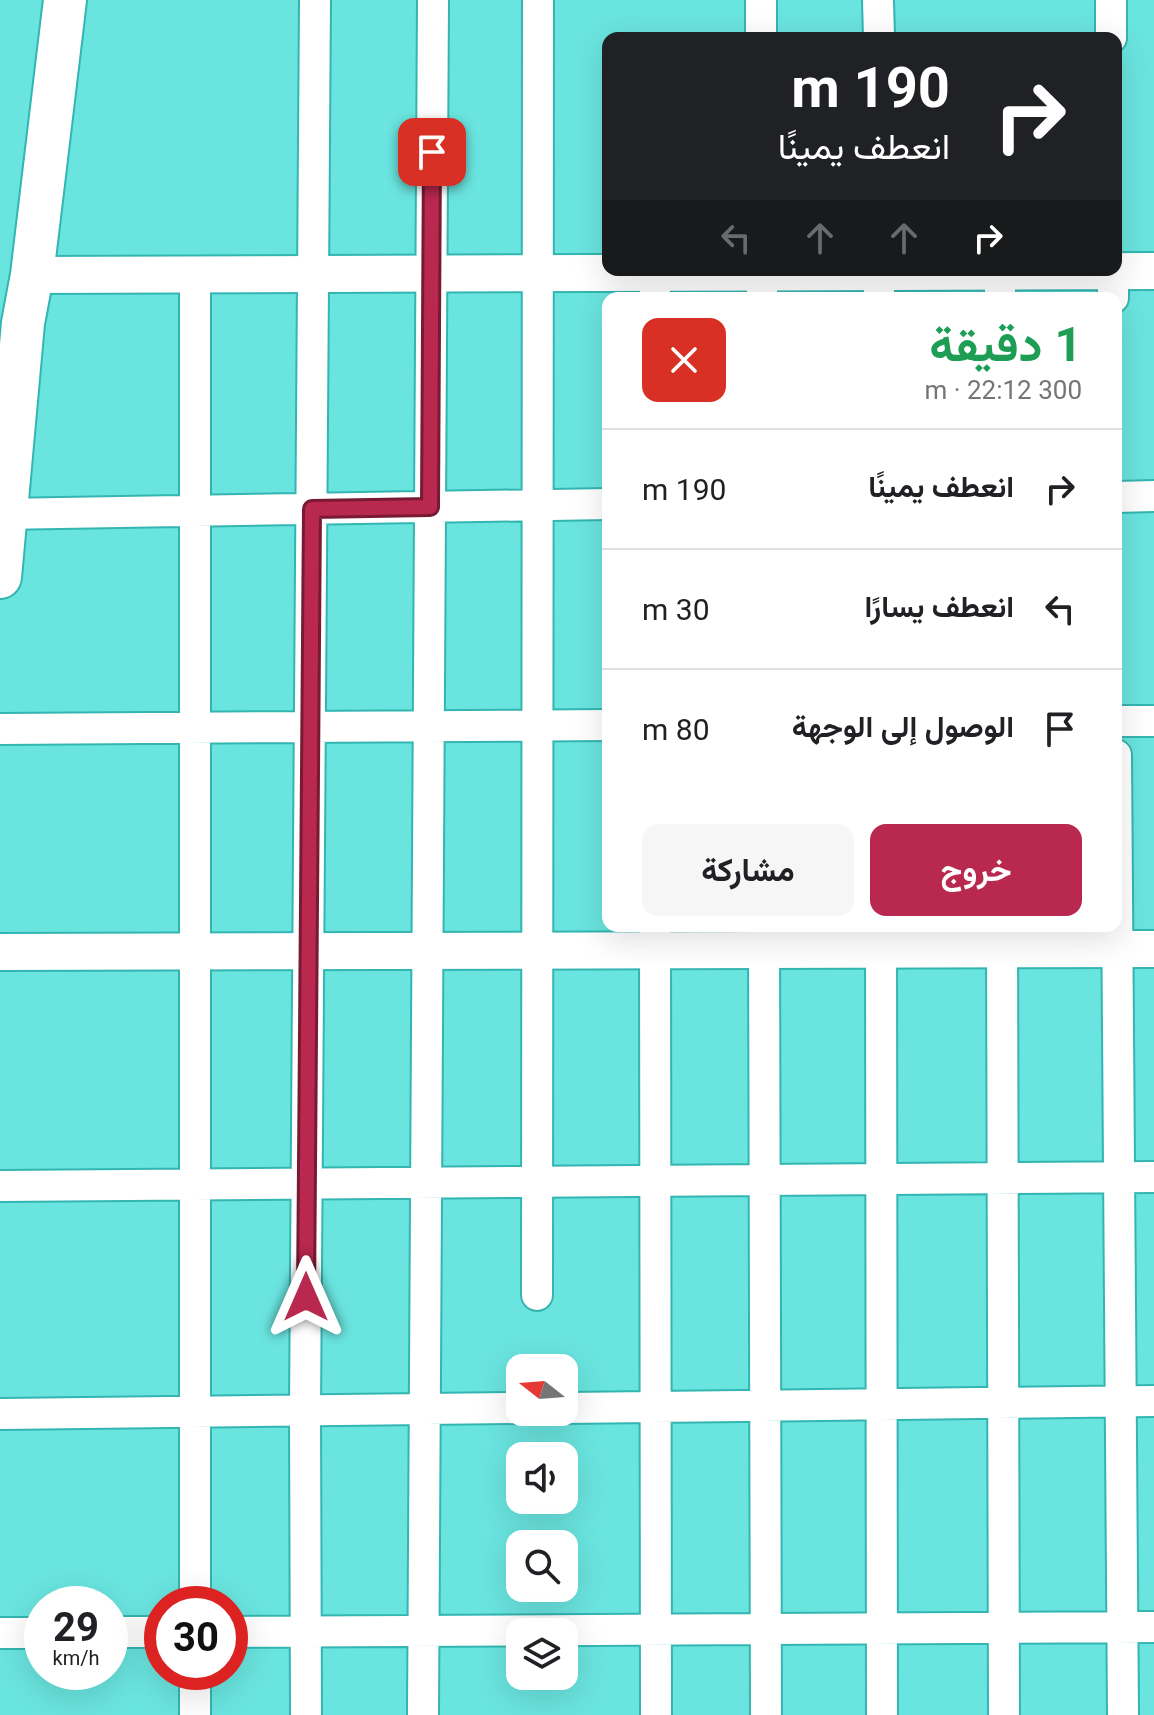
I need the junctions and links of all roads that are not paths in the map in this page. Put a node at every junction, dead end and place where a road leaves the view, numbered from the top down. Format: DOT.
graph roads {
  1 [pos="65,0"];
  2 [pos="315,0"];
  3 [pos="433,0"];
  4 [pos="538,0"];
  5 [pos="761,0"];
  6 [pos="878,0"];
  7 [pos="1111,0"];
  8 [pos="761,32"];
  9 [pos="879,32"];
  10 [pos="1111,32"];
  11 [pos="1154,271"];
  12 [pos="431,273"];
  13 [pos="538,273"];
  14 [pos="195,274"];
  15 [pos="313,274"];
  16 [pos="32,275"];
  17 [pos="762,280"];
  18 [pos="879,280"];
  19 [pos="1113,280"];
  20 [pos="1000,285"];
  21 [pos="655,286"];
  22 [pos="11,323"];
  23 [pos="1154,496"];
  24 [pos="1122,497"];
  25 [pos="602,504"];
  26 [pos="538,505"];
  27 [pos="430,507"];
  28 [pos="312,509"];
  29 [pos="195,510"];
  30 [pos="3,514"];
  31 [pos="0,577"];
  32 [pos="1122,721"];
  33 [pos="1154,721"];
  34 [pos="537,725"];
  35 [pos="602,725"];
  36 [pos="428,726"];
  37 [pos="310,727"];
  38 [pos="195,728"];
  39 [pos="0,729"];
  40 [pos="1117,932"];
  41 [pos="655,938"];
  42 [pos="764,938"];
  43 [pos="881,938"];
  44 [pos="1002,938"];
  45 [pos="1117,949"];
  46 [pos="1154,949"];
  47 [pos="308,951"];
  48 [pos="427,951"];
  49 [pos="537,951"];
  50 [pos="0,952"];
  51 [pos="195,952"];
  52 [pos="1154,1177"];
  53 [pos="1003,1178"];
  54 [pos="1119,1178"];
  55 [pos="881,1179"];
  56 [pos="764,1180"];
  57 [pos="655,1181"];
  58 [pos="537,1182"];
  59 [pos="307,1183"];
  60 [pos="426,1183"];
  61 [pos="195,1184"];
  62 [pos="0,1186"];
  63 [pos="537,1295"];
  64 [pos="1121,1401"];
  65 [pos="1154,1401"];
  66 [pos="1003,1403"];
  67 [pos="882,1404"];
  68 [pos="765,1406"];
  69 [pos="656,1407"];
  70 [pos="506,1408"];
  71 [pos="578,1408"];
  72 [pos="424,1409"];
  73 [pos="305,1411"];
  74 [pos="195,1412"];
  75 [pos="0,1414"];
  76 [pos="195,1586"];
  77 [pos="1122,1627"];
  78 [pos="1154,1627"];
  79 [pos="882,1628"];
  80 [pos="1004,1628"];
  81 [pos="656,1629"];
  82 [pos="766,1629"];
  83 [pos="305,1631"];
  84 [pos="423,1631"];
  85 [pos="248,1632"];
  86 [pos="0,1633"];
  87 [pos="24,1633"];
  88 [pos="195,1690"];
  89 [pos="195,1715"];
  90 [pos="306,1715"];
  91 [pos="423,1715"];
  92 [pos="656,1715"];
  93 [pos="766,1715"];
  94 [pos="882,1715"];
  95 [pos="1004,1715"];
  96 [pos="1123,1715"];
  1 -- 16 [label="main road"];
  2 -- 15 [label="street"];
  3 -- 12 [label="street"];
  4 -- 13 [label="street"];
  5 -- 8 [label="street"];
  6 -- 9 [label="street"];
  7 -- 10 [label="street"];
  11 -- 19 [label="street"];
  12 -- 13 [label="street"];
  12 -- 15 [label="street"];
  12 -- 27 [label="street"];
  13 -- 21 [label="street"];
  13 -- 26 [label="street"];
  14 -- 15 [label="street"];
  14 -- 16 [label="street"];
  14 -- 29 [label="street"];
  15 -- 28 [label="street"];
  16 -- 22 [label="main road"];
  17 -- 18 [label="street"];
  17 -- 21 [label="street"];
  18 -- 20 [label="street"];
  19 -- 20 [label="street"];
  22 -- 30 [label="main road"];
  23 -- 24 [label="street"];
  25 -- 26 [label="street"];
  26 -- 27 [label="street"];
  26 -- 34 [label="street"];
  27 -- 28 [label="street"];
  27 -- 36 [label="street"];
  28 -- 29 [label="street"];
  28 -- 37 [label="street"];
  29 -- 30 [label="street"];
  29 -- 38 [label="street"];
  30 -- 31 [label="main road"];
  32 -- 33 [label="street"];
  34 -- 35 [label="street"];
  34 -- 36 [label="street"];
  34 -- 49 [label="street"];
  36 -- 37 [label="street"];
  36 -- 48 [label="street"];
  37 -- 38 [label="street"];
  37 -- 47 [label="street"];
  38 -- 39 [label="street"];
  38 -- 51 [label="street"];
  40 -- 45 [label="street"];
  41 -- 42 [label="street"];
  41 -- 49 [label="street"];
  41 -- 57 [label="street"];
  42 -- 43 [label="street"];
  42 -- 56 [label="street"];
  43 -- 44 [label="street"];
  43 -- 55 [label="street"];
  44 -- 45 [label="street"];
  44 -- 53 [label="street"];
  45 -- 46 [label="street"];
  45 -- 54 [label="street"];
  47 -- 48 [label="street"];
  47 -- 51 [label="street"];
  47 -- 59 [label="street"];
  48 -- 49 [label="street"];
  48 -- 60 [label="street"];
  49 -- 58 [label="street"];
  50 -- 51 [label="street"];
  51 -- 61 [label="street"];
  52 -- 54 [label="street"];
  53 -- 54 [label="street"];
  53 -- 55 [label="street"];
  53 -- 66 [label="street"];
  54 -- 64 [label="street"];
  55 -- 56 [label="street"];
  55 -- 67 [label="street"];
  56 -- 57 [label="street"];
  56 -- 68 [label="street"];
  57 -- 58 [label="street"];
  57 -- 69 [label="street"];
  58 -- 60 [label="street"];
  58 -- 63 [label="street"];
  59 -- 60 [label="street"];
  59 -- 61 [label="street"];
  59 -- 73 [label="street"];
  60 -- 72 [label="street"];
  61 -- 62 [label="street"];
  61 -- 74 [label="street"];
  64 -- 65 [label="street"];
  64 -- 66 [label="street"];
  64 -- 77 [label="street"];
  66 -- 67 [label="street"];
  66 -- 80 [label="street"];
  67 -- 68 [label="street"];
  67 -- 79 [label="street"];
  68 -- 69 [label="street"];
  68 -- 82 [label="street"];
  69 -- 71 [label="street"];
  69 -- 81 [label="street"];
  70 -- 72 [label="street"];
  72 -- 73 [label="street"];
  72 -- 84 [label="street"];
  73 -- 74 [label="street"];
  73 -- 83 [label="street"];
  74 -- 75 [label="street"];
  74 -- 76 [label="street"];
  77 -- 78 [label="street"];
  77 -- 80 [label="street"];
  77 -- 96 [label="street"];
  79 -- 80 [label="street"];
  79 -- 82 [label="street"];
  79 -- 94 [label="street"];
  80 -- 95 [label="street"];
  81 -- 82 [label="street"];
  81 -- 84 [label="street"];
  81 -- 92 [label="street"];
  82 -- 93 [label="street"];
  83 -- 84 [label="street"];
  83 -- 85 [label="street"];
  83 -- 90 [label="street"];
  84 -- 91 [label="street"];
  86 -- 87 [label="street"];
  88 -- 89 [label="street"];
}
